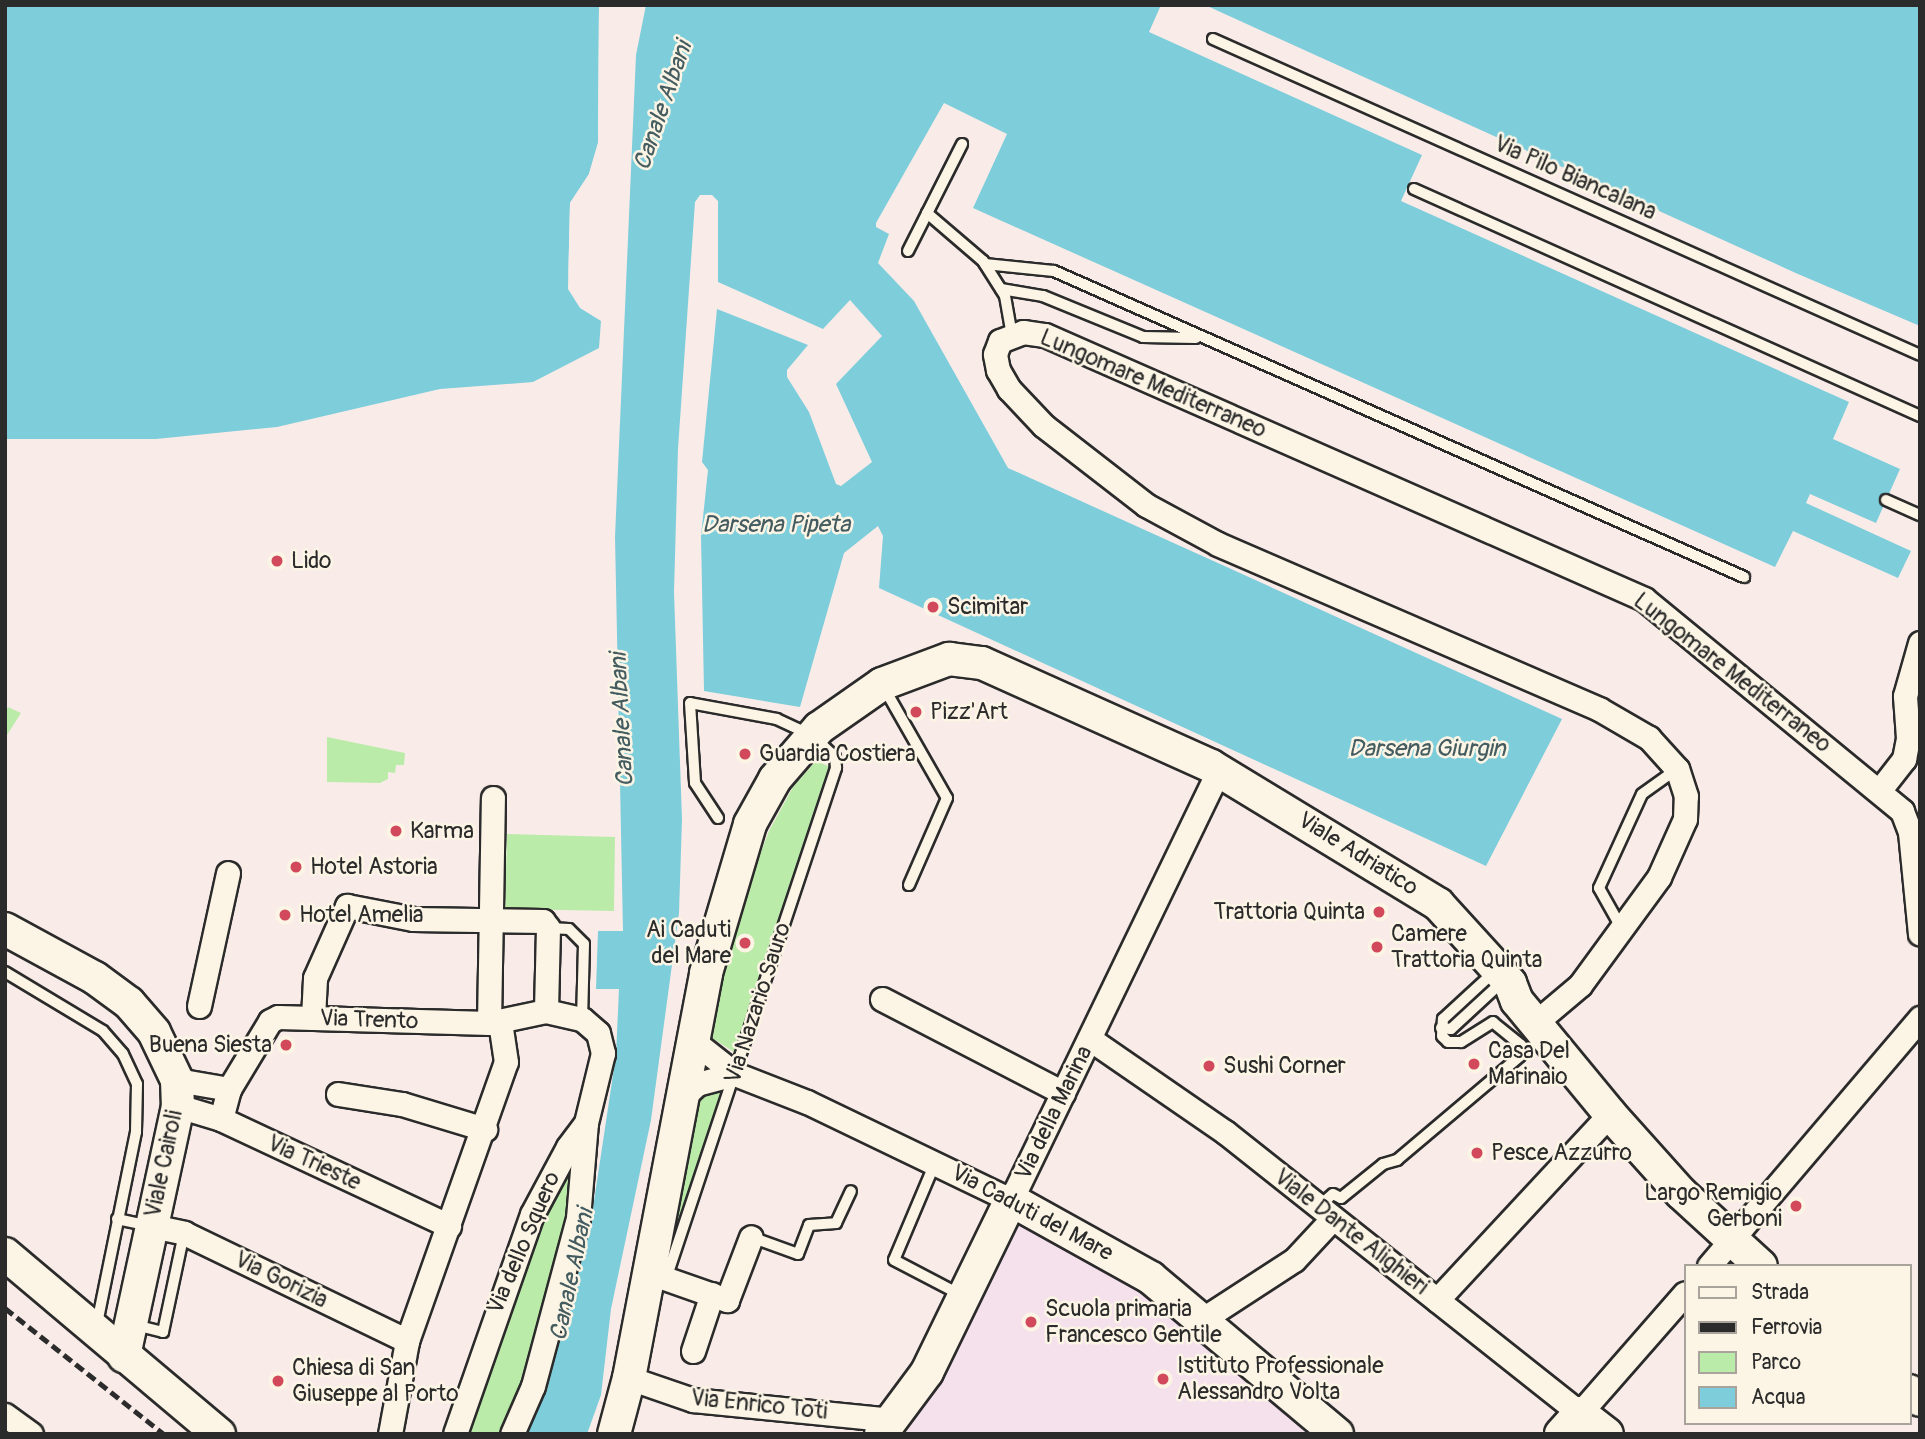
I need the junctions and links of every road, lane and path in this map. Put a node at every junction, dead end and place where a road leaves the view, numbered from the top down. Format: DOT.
graph roads {
  1 [pos="1213,39"];
  2 [pos="962,144"];
  3 [pos="1414,189"];
  4 [pos="927,213"];
  5 [pos="908,251"];
  6 [pos="985,264"];
  7 [pos="1001,289"];
  8 [pos="1012,334"];
  9 [pos="1203,338"];
  10 [pos="1920,355"];
  11 [pos="1920,416"];
  12 [pos="1886,500"];
  13 [pos="1920,515"];
  14 [pos="1744,578"];
  15 [pos="1920,643"];
  16 [pos="949,659"];
  17 [pos="882,684"];
  18 [pos="811,735"];
  19 [pos="1677,769"];
  20 [pos="1213,783"];
  21 [pos="1879,791"];
  22 [pos="493,798"];
  23 [pos="718,818"];
  24 [pos="228,873"];
  25 [pos="909,885"];
  26 [pos="491,919"];
  27 [pos="548,928"];
  28 [pos="5,929"];
  29 [pos="1623,931"];
  30 [pos="1920,934"];
  31 [pos="5,972"];
  32 [pos="1514,993"];
  33 [pos="882,999"];
  34 [pos="199,1006"];
  35 [pos="546,1011"];
  36 [pos="1920,1017"];
  37 [pos="313,1018"];
  38 [pos="582,1019"];
  39 [pos="495,1023"];
  40 [pos="1090,1039"];
  41 [pos="692,1040"];
  42 [pos="735,1074"];
  43 [pos="229,1089"];
  44 [pos="177,1093"];
  45 [pos="1063,1093"];
  46 [pos="338,1094"];
  47 [pos="682,1098"];
  48 [pos="1610,1114"];
  49 [pos="221,1119"];
  50 [pos="586,1123"];
  51 [pos="485,1129"];
  52 [pos="935,1163"];
  53 [pos="851,1191"];
  54 [pos="1011,1200"];
  55 [pos="1326,1212"];
  56 [pos="117,1219"];
  57 [pos="152,1226"];
  58 [pos="449,1226"];
  59 [pos="184,1233"];
  60 [pos="751,1237"];
  61 [pos="1730,1240"];
  62 [pos="5,1254"];
  63 [pos="1711,1264"];
  64 [pos="1759,1264"];
  65 [pos="657,1275"];
  66 [pos="712,1294"];
  67 [pos="1684,1294"];
  68 [pos="965,1297"];
  69 [pos="1437,1300"];
  70 [pos="1203,1319"];
  71 [pos="130,1324"];
  72 [pos="96,1330"];
  73 [pos="407,1341"];
  74 [pos="693,1351"];
  75 [pos="124,1356"];
  76 [pos="629,1378"];
  77 [pos="5,1415"];
  78 [pos="1570,1423"];
  79 [pos="887,1427"];
  80 [pos="31,1434"];
  81 [pos="219,1434"];
  82 [pos="390,1434"];
  83 [pos="455,1434"];
  84 [pos="512,1434"];
  85 [pos="614,1434"];
  86 [pos="1337,1434"];
  87 [pos="1607,1434"];
  1 -- 10 [label="lane, Via Pilo Biancalana"];
  2 -- 4 [label="lane"];
  3 -- 11 [label="lane"];
  4 -- 5 [label="lane"];
  4 -- 6 [label="lane"];
  6 -- 7 [label="lane"];
  6 -- 9 [label="lane"];
  7 -- 8 [label="lane"];
  7 -- 9 [label="lane"];
  8 -- 19 [label="street, Lungomare Mediterraneo"];
  8 -- 21 [label="street, Lungomare Mediterraneo"];
  9 -- 14 [label="lane"];
  12 -- 13 [label="lane"];
  15 -- 21 [label="street"];
  16 -- 17 [label="street, Via Nazario Sauro"];
  16 -- 32 [label="street, Viale Adriatico"];
  17 -- 18 [label="street, Via Nazario Sauro"];
  17 -- 25 [label="lane"];
  18 -- 23 [label="lane"];
  18 -- 41 [label="street, Via Nazario Sauro"];
  18 -- 42 [label="lane, Via Nazario Sauro"];
  19 -- 29 [label="street, Lungomare Mediterraneo"];
  19 -- 29 [label="lane"];
  20 -- 40 [label="street, Via della Marina"];
  21 -- 30 [label="street, Lungomare Mediterraneo"];
  22 -- 26 [label="street"];
  24 -- 34 [label="street"];
  26 -- 27 [label="street"];
  26 -- 37 [label="street"];
  26 -- 39 [label="street"];
  27 -- 35 [label="street"];
  27 -- 38 [label="lane"];
  28 -- 44 [label="street, Viale Cairoli"];
  29 -- 32 [label="street, Lungomare Mediterraneo"];
  31 -- 56 [label="lane"];
  32 -- 48 [label="street, Viale Adriatico"];
  32 -- 55 [label="lane"];
  33 -- 45 [label="street"];
  35 -- 38 [label="street"];
  35 -- 39 [label="street, Via Trento"];
  36 -- 61 [label="street"];
  37 -- 39 [label="street, Via Trento"];
  37 -- 43 [label="street, Via Trento"];
  38 -- 50 [label="street, Via dello Squero"];
  39 -- 51 [label="street"];
  40 -- 45 [label="street, Via della Marina"];
  40 -- 55 [label="street, Viale Dante Alighieri"];
  41 -- 42 [label="street, Via Caduti del Mare"];
  41 -- 47 [label="street, Via Nazario Sauro"];
  42 -- 47 [label="street"];
  42 -- 52 [label="street, Via Caduti del Mare"];
  42 -- 65 [label="lane, Via Nazario Sauro"];
  43 -- 44 [label="street"];
  43 -- 49 [label="street, Via Trento"];
  44 -- 49 [label="street, Via Trieste"];
  44 -- 57 [label="street, Viale Cairoli"];
  45 -- 54 [label="street, Via della Marina"];
  46 -- 51 [label="street"];
  47 -- 65 [label="street, Via Nazario Sauro"];
  48 -- 61 [label="street, Viale Adriatico"];
  48 -- 69 [label="street"];
  49 -- 58 [label="street, Via Trieste"];
  50 -- 83 [label="street, Via dello Squero"];
  50 -- 84 [label="street"];
  51 -- 58 [label="street"];
  52 -- 54 [label="street, Via Caduti del Mare"];
  52 -- 68 [label="lane"];
  53 -- 60 [label="lane"];
  54 -- 68 [label="street, Via della Marina"];
  54 -- 70 [label="street, Via Caduti del Mare"];
  55 -- 69 [label="street, Viale Dante Alighieri"];
  55 -- 70 [label="street"];
  56 -- 57 [label="lane"];
  56 -- 72 [label="lane"];
  57 -- 59 [label="street, Via Gorizia"];
  57 -- 71 [label="street, Viale Cairoli"];
  58 -- 73 [label="street"];
  59 -- 71 [label="lane"];
  59 -- 73 [label="street, Via Gorizia"];
  60 -- 66 [label="street"];
  61 -- 63 [label="street"];
  61 -- 64 [label="street, Viale Adriatico"];
  62 -- 72 [label="street"];
  65 -- 66 [label="street"];
  65 -- 76 [label="street, Via Nazario Sauro"];
  66 -- 74 [label="street"];
  67 -- 78 [label="street"];
  68 -- 79 [label="street, Via della Marina"];
  69 -- 78 [label="street, Viale Dante Alighieri"];
  70 -- 86 [label="street, Via Caduti del Mare"];
  71 -- 75 [label="street, Viale Cairoli"];
  72 -- 75 [label="street"];
  73 -- 82 [label="street"];
  75 -- 81 [label="street"];
  76 -- 79 [label="street, Via Enrico Toti"];
  76 -- 85 [label="street, Via Nazario Sauro"];
  77 -- 80 [label="street"];
  78 -- 87 [label="street, Viale Dante Alighieri"];
}
